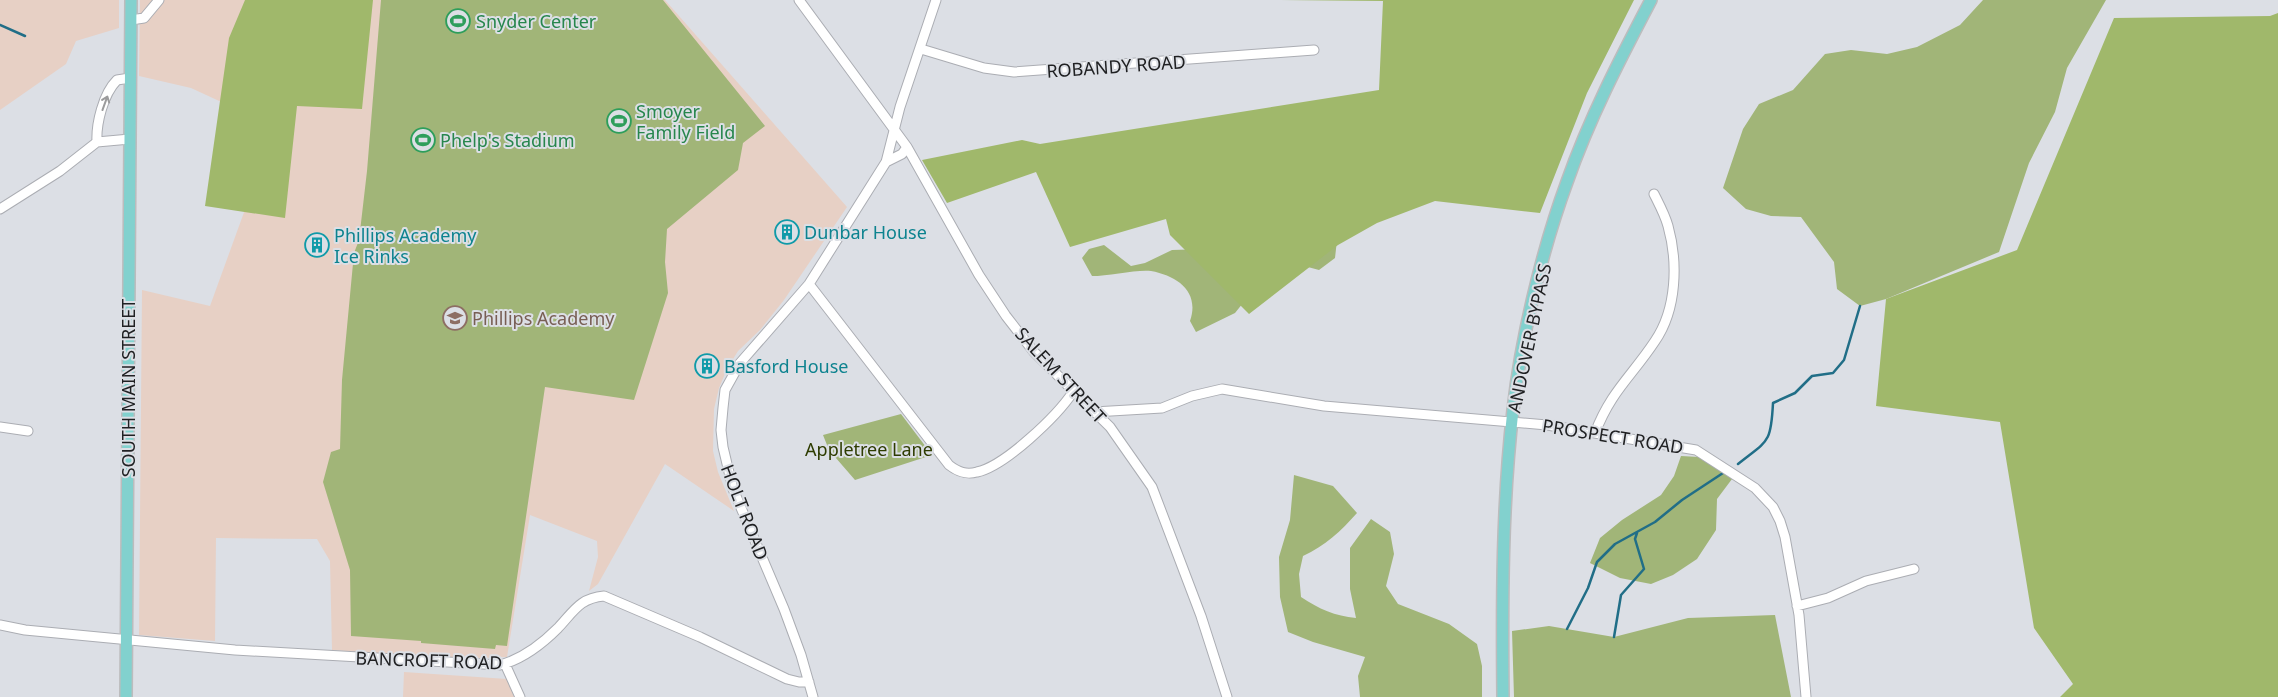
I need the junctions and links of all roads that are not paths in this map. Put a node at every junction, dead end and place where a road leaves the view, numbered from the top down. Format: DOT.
graph roads {
  1 [pos="131,0"];
  2 [pos="159,0"];
  3 [pos="799,0"];
  4 [pos="936,0"];
  5 [pos="1651,0"];
  6 [pos="131,20"];
  7 [pos="921,49"];
  8 [pos="1314,50"];
  9 [pos="130,78"];
  10 [pos="895,130"];
  11 [pos="130,139"];
  12 [pos="97,142"];
  13 [pos="907,147"];
  14 [pos="886,162"];
  15 [pos="1654,194"];
  16 [pos="0,209"];
  17 [pos="808,284"];
  18 [pos="1074,392"];
  19 [pos="1094,412"];
  20 [pos="1512,422"];
  21 [pos="0,427"];
  22 [pos="28,431"];
  23 [pos="1595,433"];
  24 [pos="1914,569"];
  25 [pos="1797,606"];
  26 [pos="0,625"];
  27 [pos="127,641"];
  28 [pos="505,664"];
  29 [pos="809,682"];
  30 [pos="126,697"];
  31 [pos="520,697"];
  32 [pos="814,697"];
  33 [pos="1227,697"];
  34 [pos="1503,697"];
  35 [pos="1806,697"];
  1 -- 6 [label="main road, SOUTH MAIN STREET"];
  2 -- 6 [label="street"];
  3 -- 10 [label="street, SALEM STREET"];
  4 -- 7 [label="street, HOLT ROAD"];
  5 -- 20 [label="main road, ANDOVER BYPASS"];
  6 -- 9 [label="main road, SOUTH MAIN STREET"];
  7 -- 8 [label="street, ROBANDY ROAD"];
  7 -- 10 [label="street, HOLT ROAD"];
  9 -- 11 [label="main road, SOUTH MAIN STREET"];
  12 -- 9 [label="street, one-way"];
  10 -- 13 [label="street, SALEM STREET"];
  10 -- 14 [label="street, HOLT ROAD"];
  11 -- 12 [label="street"];
  11 -- 27 [label="main road, SOUTH MAIN STREET"];
  12 -- 16 [label="street"];
  13 -- 14 [label="street, HOLT ROAD"];
  13 -- 18 [label="street, SALEM STREET"];
  14 -- 17 [label="street, HOLT ROAD"];
  15 -- 23 [label="street"];
  17 -- 18 [label="street"];
  17 -- 29 [label="street, HOLT ROAD"];
  18 -- 19 [label="street, SALEM STREET"];
  19 -- 20 [label="street, PROSPECT ROAD"];
  19 -- 33 [label="street, SALEM STREET"];
  20 -- 23 [label="street, PROSPECT ROAD"];
  20 -- 34 [label="main road, ANDOVER BYPASS"];
  21 -- 22 [label="street"];
  23 -- 25 [label="street, PROSPECT ROAD"];
  24 -- 25 [label="street"];
  25 -- 35 [label="street, PROSPECT ROAD"];
  26 -- 27 [label="street, BANCROFT ROAD"];
  27 -- 28 [label="street, BANCROFT ROAD"];
  27 -- 30 [label="main road, SOUTH MAIN STREET"];
  28 -- 29 [label="street, BANCROFT ROAD"];
  28 -- 31 [label="street"];
  29 -- 32 [label="street, HOLT ROAD"];
}
